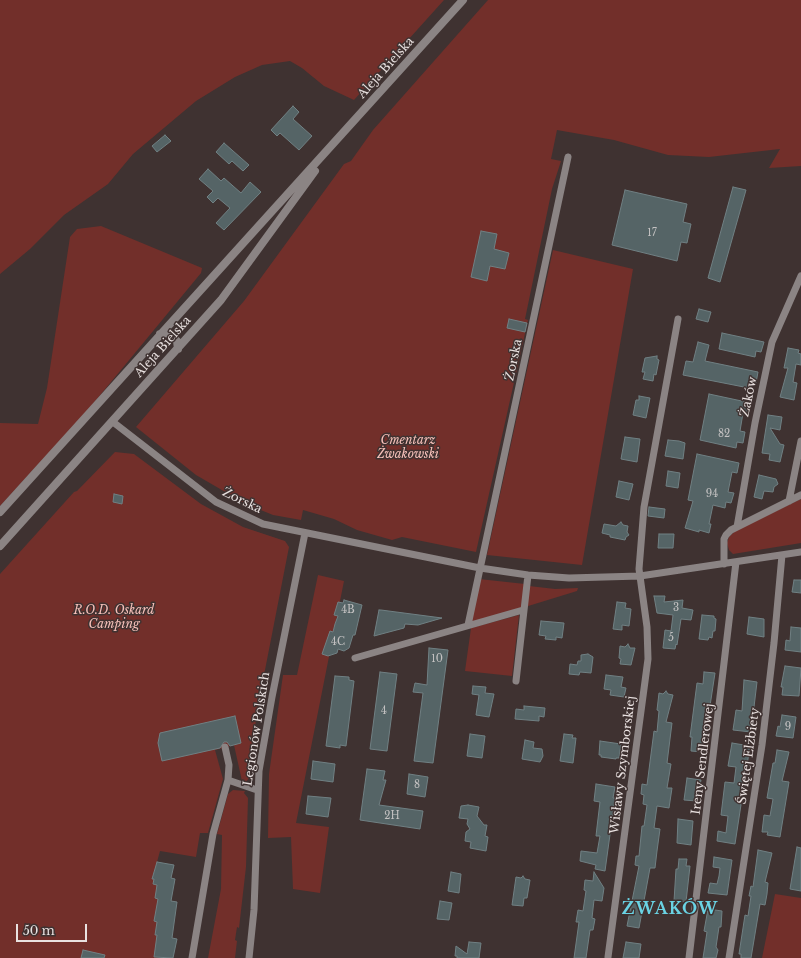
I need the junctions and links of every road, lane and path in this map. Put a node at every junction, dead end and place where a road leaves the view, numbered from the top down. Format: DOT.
graph roads {
  1 [pos="463,0"];
  2 [pos="328,152"];
  3 [pos="568,157"];
  4 [pos="801,276"];
  5 [pos="678,319"];
  6 [pos="160,334"];
  7 [pos="178,349"];
  8 [pos="113,422"];
  9 [pos="801,441"];
  10 [pos="801,495"];
  11 [pos="789,501"];
  12 [pos="0,512"];
  13 [pos="737,527"];
  14 [pos="305,532"];
  15 [pos="0,546"];
  16 [pos="801,552"];
  17 [pos="782,555"];
  18 [pos="736,562"];
  19 [pos="724,564"];
  20 [pos="480,568"];
  21 [pos="528,575"];
  22 [pos="640,576"];
  23 [pos="523,610"];
  24 [pos="468,626"];
  25 [pos="355,658"];
  26 [pos="516,681"];
  27 [pos="225,748"];
  28 [pos="228,780"];
  29 [pos="258,790"];
  30 [pos="249,957"];
  31 [pos="608,957"];
  32 [pos="192,958"];
  33 [pos="689,958"];
  34 [pos="729,958"];
  1 -- 2 [label="street, Aleja Bielska"];
  2 -- 6 [label="street, Aleja Bielska"];
  2 -- 7 [label="street, Aleja Bielska"];
  3 -- 20 [label="street, Żorska"];
  4 -- 13 [label="street, Żaków"];
  5 -- 22 [label="street"];
  6 -- 7 [label="street"];
  6 -- 12 [label="street, Aleja Bielska"];
  7 -- 8 [label="street, Aleja Bielska"];
  8 -- 14 [label="street, Żorska"];
  8 -- 15 [label="street, Aleja Bielska"];
  9 -- 11 [label="street"];
  10 -- 11 [label="street"];
  11 -- 13 [label="street"];
  13 -- 19 [label="street"];
  14 -- 20 [label="street, Żorska"];
  14 -- 29 [label="street, Legionów Polskich"];
  16 -- 17 [label="street, Żorska"];
  17 -- 18 [label="street, Żorska"];
  17 -- 34 [label="street, Świętej Elżbiety"];
  18 -- 19 [label="street, Żorska"];
  18 -- 33 [label="street, Ireny Sendlerowej"];
  19 -- 22 [label="street, Żorska"];
  20 -- 21 [label="street, Żorska"];
  20 -- 24 [label="street, Żorska"];
  21 -- 22 [label="street, Żorska"];
  21 -- 23 [label="street"];
  22 -- 31 [label="street, Wisławy Szymborskiej"];
  23 -- 24 [label="street"];
  23 -- 26 [label="street"];
  24 -- 25 [label="street"];
  27 -- 28 [label="street, Legionów Polskich"];
  28 -- 29 [label="street"];
  28 -- 32 [label="street, Legionów Polskich"];
  29 -- 30 [label="street, Legionów Polskich"];
}
